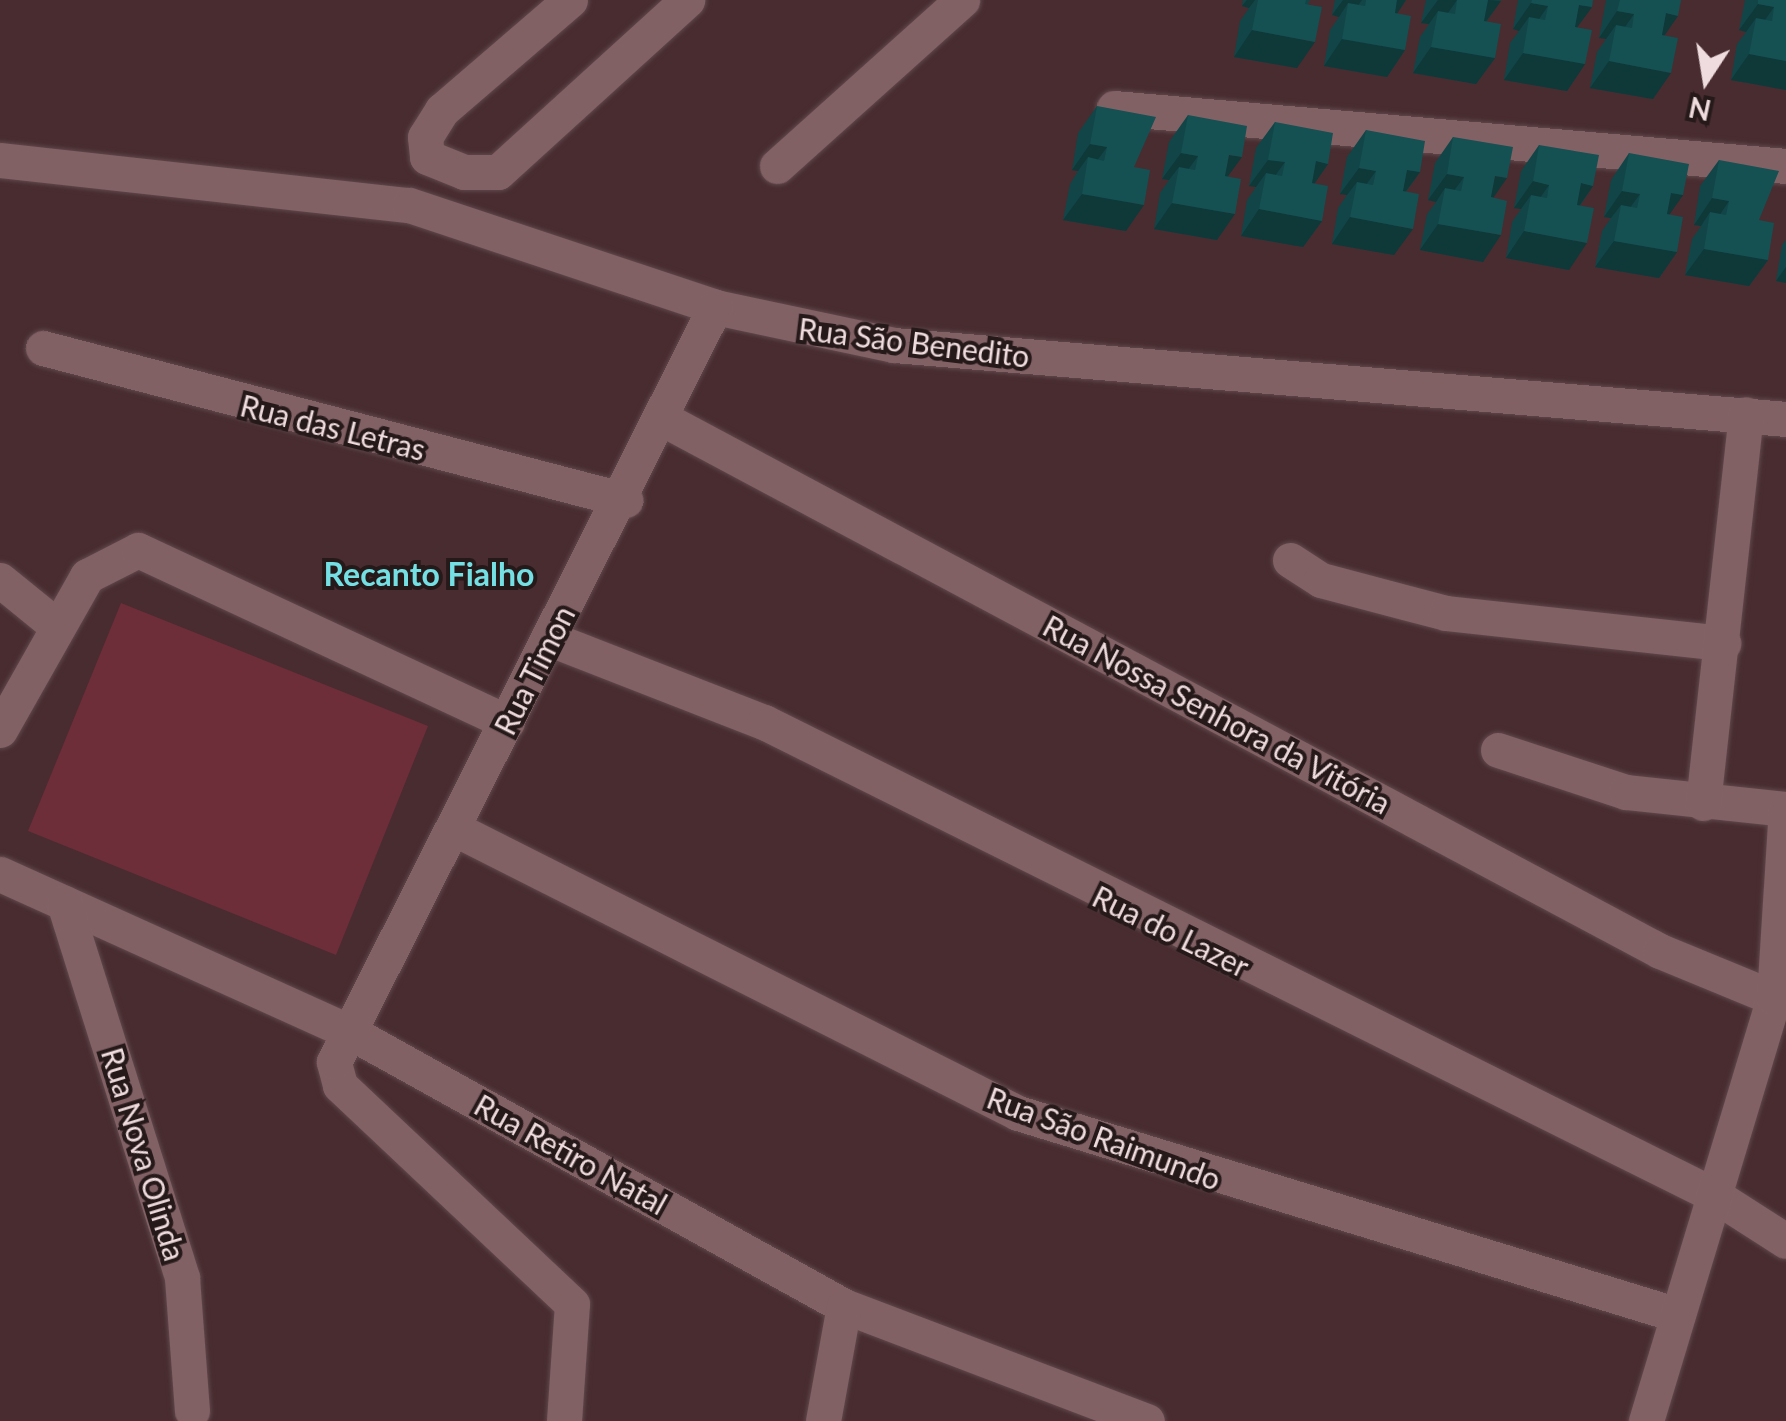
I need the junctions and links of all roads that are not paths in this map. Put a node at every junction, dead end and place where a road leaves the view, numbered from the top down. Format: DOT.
graph roads {
  1 [pos="570,0"];
  2 [pos="687,0"];
  3 [pos="962,0"];
  4 [pos="1114,108"];
  5 [pos="0,160"];
  6 [pos="777,166"];
  7 [pos="1786,166"];
  8 [pos="716,307"];
  9 [pos="43,348"];
  10 [pos="1746,414"];
  11 [pos="1786,419"];
  12 [pos="665,420"];
  13 [pos="625,500"];
  14 [pos="1290,560"];
  15 [pos="0,580"];
  16 [pos="53,624"];
  17 [pos="548,638"];
  18 [pos="1723,643"];
  19 [pos="507,722"];
  20 [pos="0,730"];
  21 [pos="1498,750"];
  22 [pos="1703,803"];
  23 [pos="1786,809"];
  24 [pos="453,828"];
  25 [pos="0,874"];
  26 [pos="64,903"];
  27 [pos="1774,998"];
  28 [pos="350,1032"];
  29 [pos="1714,1195"];
  30 [pos="1786,1241"];
  31 [pos="844,1306"];
  32 [pos="1678,1315"];
  33 [pos="192,1411"];
  34 [pos="564,1421"];
  35 [pos="823,1421"];
  36 [pos="1147,1421"];
  37 [pos="1646,1421"];
  1 -- 2 [label="street"];
  3 -- 6 [label="street"];
  4 -- 7 [label="street"];
  5 -- 8 [label="street, Rua São Benedito"];
  8 -- 10 [label="street, Rua São Benedito"];
  8 -- 12 [label="street, Rua Timon"];
  9 -- 13 [label="street, Rua das Letras"];
  10 -- 11 [label="street, Rua São Benedito"];
  10 -- 18 [label="street"];
  12 -- 13 [label="street, Rua Timon"];
  12 -- 27 [label="street, Rua Nossa Senhora da Vitória"];
  13 -- 17 [label="street, Rua Timon"];
  14 -- 18 [label="street"];
  15 -- 16 [label="street"];
  16 -- 19 [label="street"];
  16 -- 20 [label="street"];
  17 -- 19 [label="street, Rua Timon"];
  17 -- 29 [label="street, Rua do Lazer"];
  18 -- 22 [label="street"];
  19 -- 24 [label="street, Rua Timon"];
  21 -- 22 [label="street"];
  22 -- 23 [label="street"];
  23 -- 27 [label="street"];
  24 -- 28 [label="street, Rua Timon"];
  24 -- 32 [label="street, Rua São Raimundo"];
  25 -- 26 [label="street, Rua Retiro Natal"];
  26 -- 28 [label="street, Rua Retiro Natal"];
  26 -- 33 [label="street, Rua Nova Olinda"];
  27 -- 29 [label="street"];
  28 -- 31 [label="street, Rua Retiro Natal"];
  28 -- 34 [label="street, Rua Timon"];
  29 -- 30 [label="street, Rua do Lazer"];
  29 -- 32 [label="street"];
  31 -- 35 [label="street"];
  31 -- 36 [label="street, Rua Retiro Natal"];
  32 -- 37 [label="street"];
}
